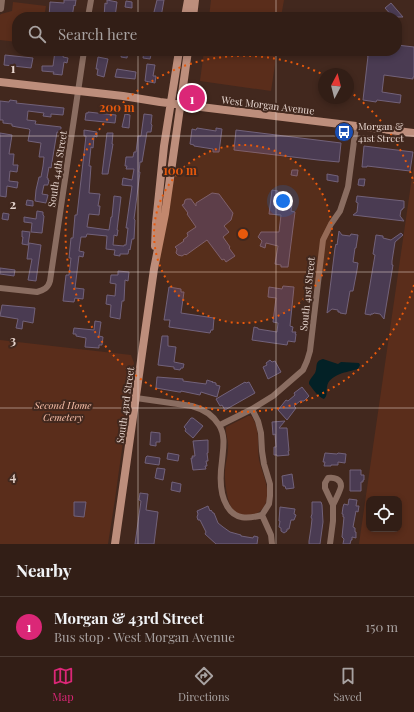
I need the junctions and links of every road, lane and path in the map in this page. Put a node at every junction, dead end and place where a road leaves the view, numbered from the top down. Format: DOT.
graph roads {
  1 [pos="2,0"];
  2 [pos="91,0"];
  3 [pos="188,0"];
  4 [pos="195,0"];
  5 [pos="1,8"];
  6 [pos="89,12"];
  7 [pos="185,12"];
  8 [pos="194,12"];
  9 [pos="83,56"];
  10 [pos="178,56"];
  11 [pos="187,56"];
  12 [pos="0,82"];
  13 [pos="78,91"];
  14 [pos="170,103"];
  15 [pos="181,104"];
  16 [pos="356,126"];
  17 [pos="414,133"];
  18 [pos="164,146"];
  19 [pos="175,148"];
  20 [pos="154,269"];
  21 [pos="0,288"];
  22 [pos="136,398"];
  23 [pos="252,409"];
  24 [pos="220,425"];
  25 [pos="333,505"];
  26 [pos="262,515"];
  27 [pos="116,544"];
  28 [pos="272,544"];
  29 [pos="330,544"];
  1 -- 5 [label="street"];
  2 -- 6 [label="street"];
  3 -- 7 [label="main road"];
  4 -- 8 [label="main road"];
  9 -- 13 [label="street, South 44th Street"];
  10 -- 14 [label="main road, South 43rd Street"];
  11 -- 15 [label="main road, South 43rd Street"];
  12 -- 13 [label="main road, West Morgan Avenue"];
  13 -- 14 [label="main road, West Morgan Avenue"];
  13 -- 21 [label="street, South 44th Street"];
  14 -- 15 [label="main road, West Morgan Avenue"];
  14 -- 18 [label="main road, South 43rd Street"];
  15 -- 16 [label="main road, West Morgan Avenue"];
  15 -- 19 [label="main road, South 43rd Street"];
  16 -- 17 [label="main road, West Morgan Avenue"];
  16 -- 23 [label="street, South 41st Street"];
  18 -- 19 [label="main road"];
  18 -- 20 [label="main road, South 43rd Street"];
  19 -- 20 [label="main road, South 43rd Street"];
  20 -- 22 [label="main road, South 43rd Street"];
  22 -- 24 [label="street"];
  22 -- 27 [label="main road, South 43rd Street"];
  23 -- 24 [label="street, South 41st Street"];
  23 -- 26 [label="street"];
  24 -- 26 [label="street"];
  25 -- 29 [label="street"];
  26 -- 28 [label="street"];
}
